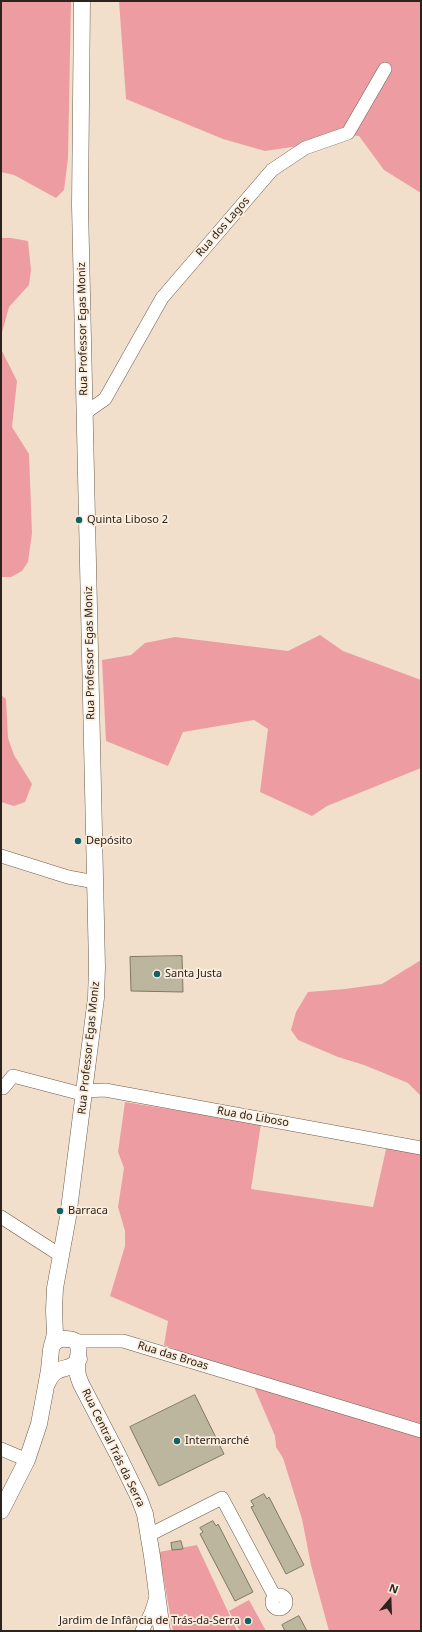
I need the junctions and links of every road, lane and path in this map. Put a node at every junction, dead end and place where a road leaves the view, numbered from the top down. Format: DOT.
graph roads {
  1 [pos="82,1"];
  2 [pos="385,69"];
  3 [pos="85,413"];
  4 [pos="1,856"];
  5 [pos="94,882"];
  6 [pos="3,1088"];
  7 [pos="84,1091"];
  8 [pos="421,1148"];
  9 [pos="1,1217"];
  10 [pos="60,1255"];
  11 [pos="54,1301"];
  12 [pos="74,1341"];
  13 [pos="98,1341"];
  14 [pos="51,1350"];
  15 [pos="78,1358"];
  16 [pos="63,1368"];
  17 [pos="81,1384"];
  18 [pos="46,1386"];
  19 [pos="421,1431"];
  20 [pos="1,1449"];
  21 [pos="27,1460"];
  22 [pos="1,1511"];
  23 [pos="149,1535"];
  24 [pos="157,1591"];
  25 [pos="275,1597"];
  26 [pos="142,1631"];
  27 [pos="162,1631"];
  1 -- 3 [label="main road, Rua Professor Egas Moniz"];
  2 -- 3 [label="street, Rua dos Lagos"];
  3 -- 5 [label="main road, Rua Professor Egas Moniz"];
  4 -- 5 [label="street"];
  5 -- 7 [label="main road, Rua Professor Egas Moniz"];
  6 -- 7 [label="street, Rua do Liboso"];
  7 -- 8 [label="street, Rua do Liboso"];
  7 -- 10 [label="main road, Rua Professor Egas Moniz"];
  9 -- 10 [label="street"];
  10 -- 11 [label="main road, Rua Professor Egas Moniz"];
  11 -- 12 [label="main road, Rua Professor Egas Moniz"];
  11 -- 14 [label="main road, Rua Professor Egas Moniz"];
  12 -- 13 [label="street, Rua das Broas"];
  12 -- 14 [label="main road"];
  12 -- 15 [label="main road"];
  13 -- 15 [label="street"];
  13 -- 19 [label="street, Rua das Broas"];
  14 -- 16 [label="main road"];
  14 -- 18 [label="main road, Rua Professor Egas Moniz"];
  15 -- 16 [label="main road"];
  15 -- 17 [label="main road, Rua Central Trás da Serra"];
  16 -- 17 [label="main road, Rua Central Trás da Serra"];
  16 -- 18 [label="main road"];
  17 -- 23 [label="main road, Rua Central Trás da Serra"];
  18 -- 21 [label="main road, Rua Professor Egas Moniz"];
  20 -- 21 [label="street"];
  21 -- 22 [label="main road, Rua Professor Egas Moniz"];
  23 -- 24 [label="main road, Rua Central Trás da Serra"];
  23 -- 25 [label="street"];
  24 -- 26 [label="street"];
  24 -- 27 [label="main road, Rua Central Trás da Serra"];
}
